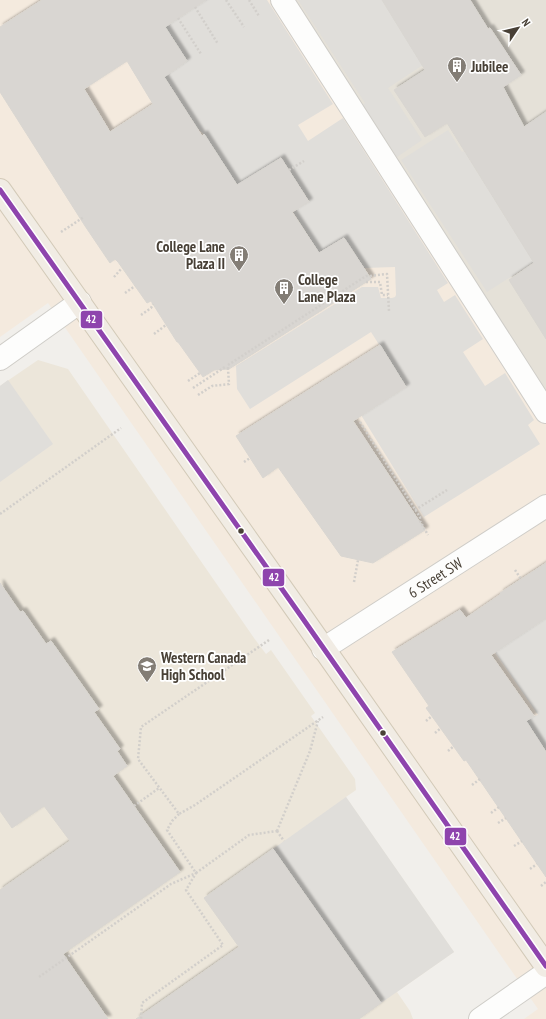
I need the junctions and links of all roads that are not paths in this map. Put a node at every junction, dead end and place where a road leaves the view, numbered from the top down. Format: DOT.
graph roads {
  1 [pos="282,0"];
  2 [pos="0,190"];
  3 [pos="80,302"];
  4 [pos="0,359"];
  5 [pos="546,412"];
  6 [pos="546,506"];
  7 [pos="324,649"];
  8 [pos="546,966"];
  9 [pos="546,973"];
  10 [pos="480,1019"];
  1 -- 5 [label="street"];
  2 -- 3 [label="main road"];
  3 -- 4 [label="street"];
  3 -- 7 [label="main road"];
  6 -- 7 [label="street, 6 Street SW"];
  7 -- 8 [label="main road"];
  9 -- 10 [label="street"];
}
